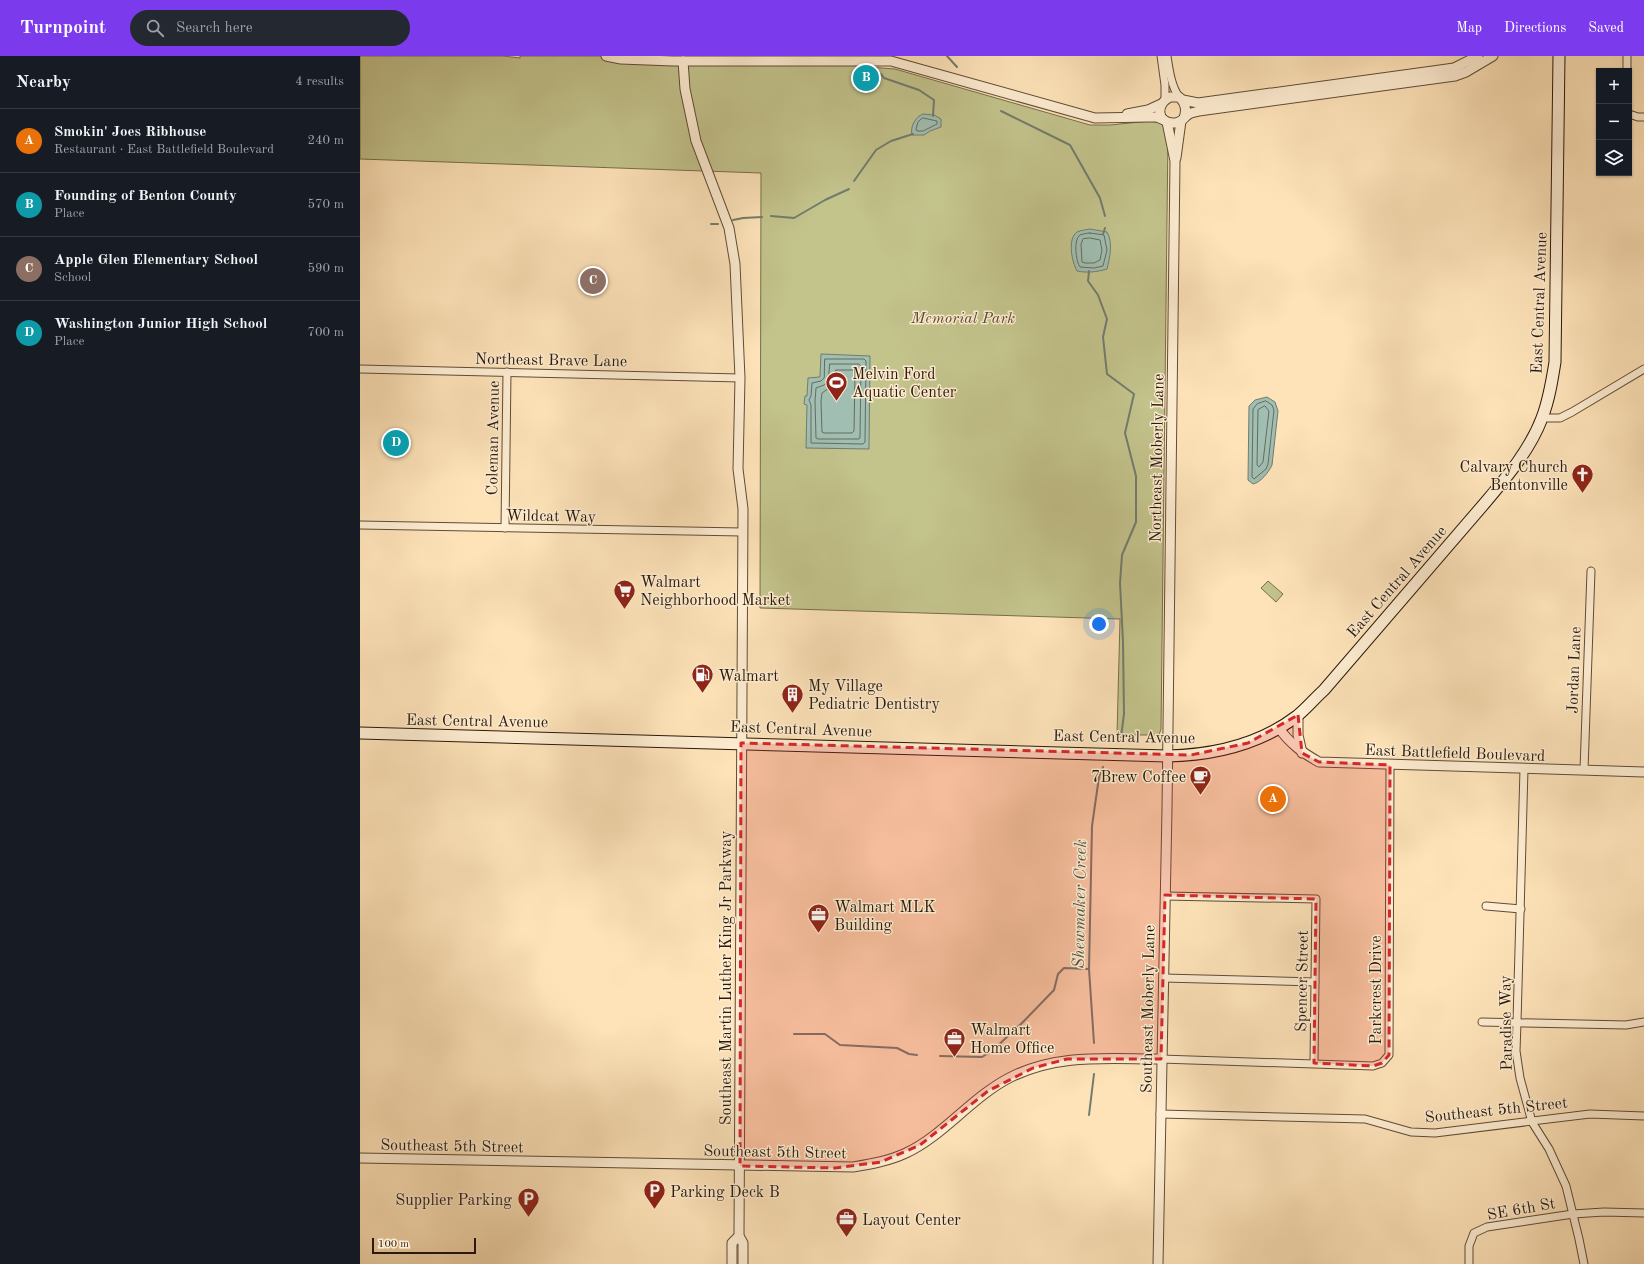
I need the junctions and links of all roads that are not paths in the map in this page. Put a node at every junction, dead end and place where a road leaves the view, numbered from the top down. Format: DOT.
graph roads {
  1 [pos="606,56"];
  2 [pos="1161,56"];
  3 [pos="1166,56"];
  4 [pos="1478,56"];
  5 [pos="1493,56"];
  6 [pos="1559,56"];
  7 [pos="1627,56"];
  8 [pos="683,61"];
  9 [pos="1627,68"];
  10 [pos="1181,99"];
  11 [pos="1163,102"];
  12 [pos="1632,115"];
  13 [pos="1116,117"];
  14 [pos="1644,117"];
  15 [pos="1183,120"];
  16 [pos="1166,121"];
  17 [pos="1175,161"];
  18 [pos="360,369"];
  19 [pos="1644,369"];
  20 [pos="507,372"];
  21 [pos="740,378"];
  22 [pos="1542,418"];
  23 [pos="360,525"];
  24 [pos="505,528"];
  25 [pos="742,532"];
  26 [pos="1591,571"];
  27 [pos="1298,715"];
  28 [pos="1279,728"];
  29 [pos="360,733"];
  30 [pos="741,743"];
  31 [pos="1302,753"];
  32 [pos="1167,756"];
  33 [pos="1390,765"];
  34 [pos="1524,770"];
  35 [pos="1584,770"];
  36 [pos="1644,772"];
  37 [pos="1165,896"];
  38 [pos="1486,906"];
  39 [pos="1521,909"];
  40 [pos="1163,978"];
  41 [pos="1315,982"];
  42 [pos="1482,1022"];
  43 [pos="1517,1022"];
  44 [pos="1644,1022"];
  45 [pos="1161,1059"];
  46 [pos="1314,1063"];
  47 [pos="1160,1114"];
  48 [pos="1644,1116"];
  49 [pos="1532,1122"];
  50 [pos="360,1158"];
  51 [pos="740,1166"];
  52 [pos="1644,1212"];
  53 [pos="1573,1214"];
  54 [pos="739,1236"];
  55 [pos="732,1264"];
  56 [pos="743,1264"];
  57 [pos="1158,1264"];
  58 [pos="1469,1264"];
  59 [pos="1584,1264"];
  1 -- 8 [label="street"];
  2 -- 11 [label="street"];
  3 -- 10 [label="street"];
  4 -- 10 [label="street"];
  5 -- 15 [label="street"];
  6 -- 22 [label="main road, East Central Avenue"];
  7 -- 9 [label="street"];
  8 -- 13 [label="street"];
  8 -- 21 [label="street, Southeast Martin Luther King Jr Parkway"];
  10 -- 11 [label="street"];
  10 -- 15 [label="street"];
  11 -- 13 [label="street"];
  11 -- 16 [label="street"];
  12 -- 14 [label="street"];
  13 -- 16 [label="street"];
  15 -- 16 [label="street"];
  15 -- 17 [label="street, Northeast Moberly Lane"];
  16 -- 17 [label="street, Northeast Moberly Lane"];
  17 -- 32 [label="street, Northeast Moberly Lane"];
  18 -- 20 [label="street, Northeast Brave Lane"];
  19 -- 22 [label="street"];
  20 -- 21 [label="street, Northeast Brave Lane"];
  20 -- 24 [label="street, Coleman Avenue"];
  21 -- 25 [label="street, Southeast Martin Luther King Jr Parkway"];
  22 -- 27 [label="main road, East Central Avenue"];
  23 -- 24 [label="street, Wildcat Way"];
  24 -- 25 [label="street, Wildcat Way"];
  25 -- 30 [label="street, Southeast Martin Luther King Jr Parkway"];
  26 -- 35 [label="street, Jordan Lane"];
  27 -- 28 [label="main road, East Central Avenue"];
  27 -- 31 [label="street"];
  28 -- 31 [label="street, East Battlefield Boulevard"];
  28 -- 32 [label="main road, East Central Avenue"];
  29 -- 30 [label="main road, East Central Avenue"];
  30 -- 32 [label="main road, East Central Avenue"];
  30 -- 51 [label="street, Southeast Martin Luther King Jr Parkway"];
  31 -- 33 [label="street, East Battlefield Boulevard"];
  32 -- 37 [label="street, Southeast Moberly Lane"];
  33 -- 34 [label="street, East Battlefield Boulevard"];
  33 -- 46 [label="street, Parkcrest Drive"];
  34 -- 35 [label="street, East Battlefield Boulevard"];
  34 -- 39 [label="street, Paradise Way"];
  35 -- 36 [label="street, East Battlefield Boulevard"];
  37 -- 40 [label="street, Southeast Moberly Lane"];
  37 -- 41 [label="street, Spencer Street"];
  38 -- 39 [label="street"];
  39 -- 43 [label="street, Paradise Way"];
  40 -- 41 [label="street"];
  40 -- 45 [label="street, Southeast Moberly Lane"];
  41 -- 46 [label="street, Spencer Street"];
  42 -- 43 [label="street"];
  43 -- 44 [label="street"];
  43 -- 49 [label="street, Paradise Way"];
  45 -- 46 [label="street, Parkcrest Drive"];
  45 -- 47 [label="street, Southeast Moberly Lane"];
  45 -- 51 [label="street, Southeast 5th Street"];
  47 -- 49 [label="street, Southeast 5th Street"];
  47 -- 57 [label="street, Southeast Moberly Lane"];
  48 -- 49 [label="street, Southeast 5th Street"];
  49 -- 53 [label="street, Paradise Way"];
  50 -- 51 [label="street, Southeast 5th Street"];
  51 -- 54 [label="street, Southeast Martin Luther King Jr Parkway"];
  52 -- 53 [label="street, SE 6th St"];
  53 -- 58 [label="street, SE 6th St"];
  53 -- 59 [label="street, Paradise Way"];
  54 -- 55 [label="street, Southeast Martin Luther King Jr Parkway"];
  54 -- 56 [label="street, Southeast Martin Luther King Jr Parkway"];
}
